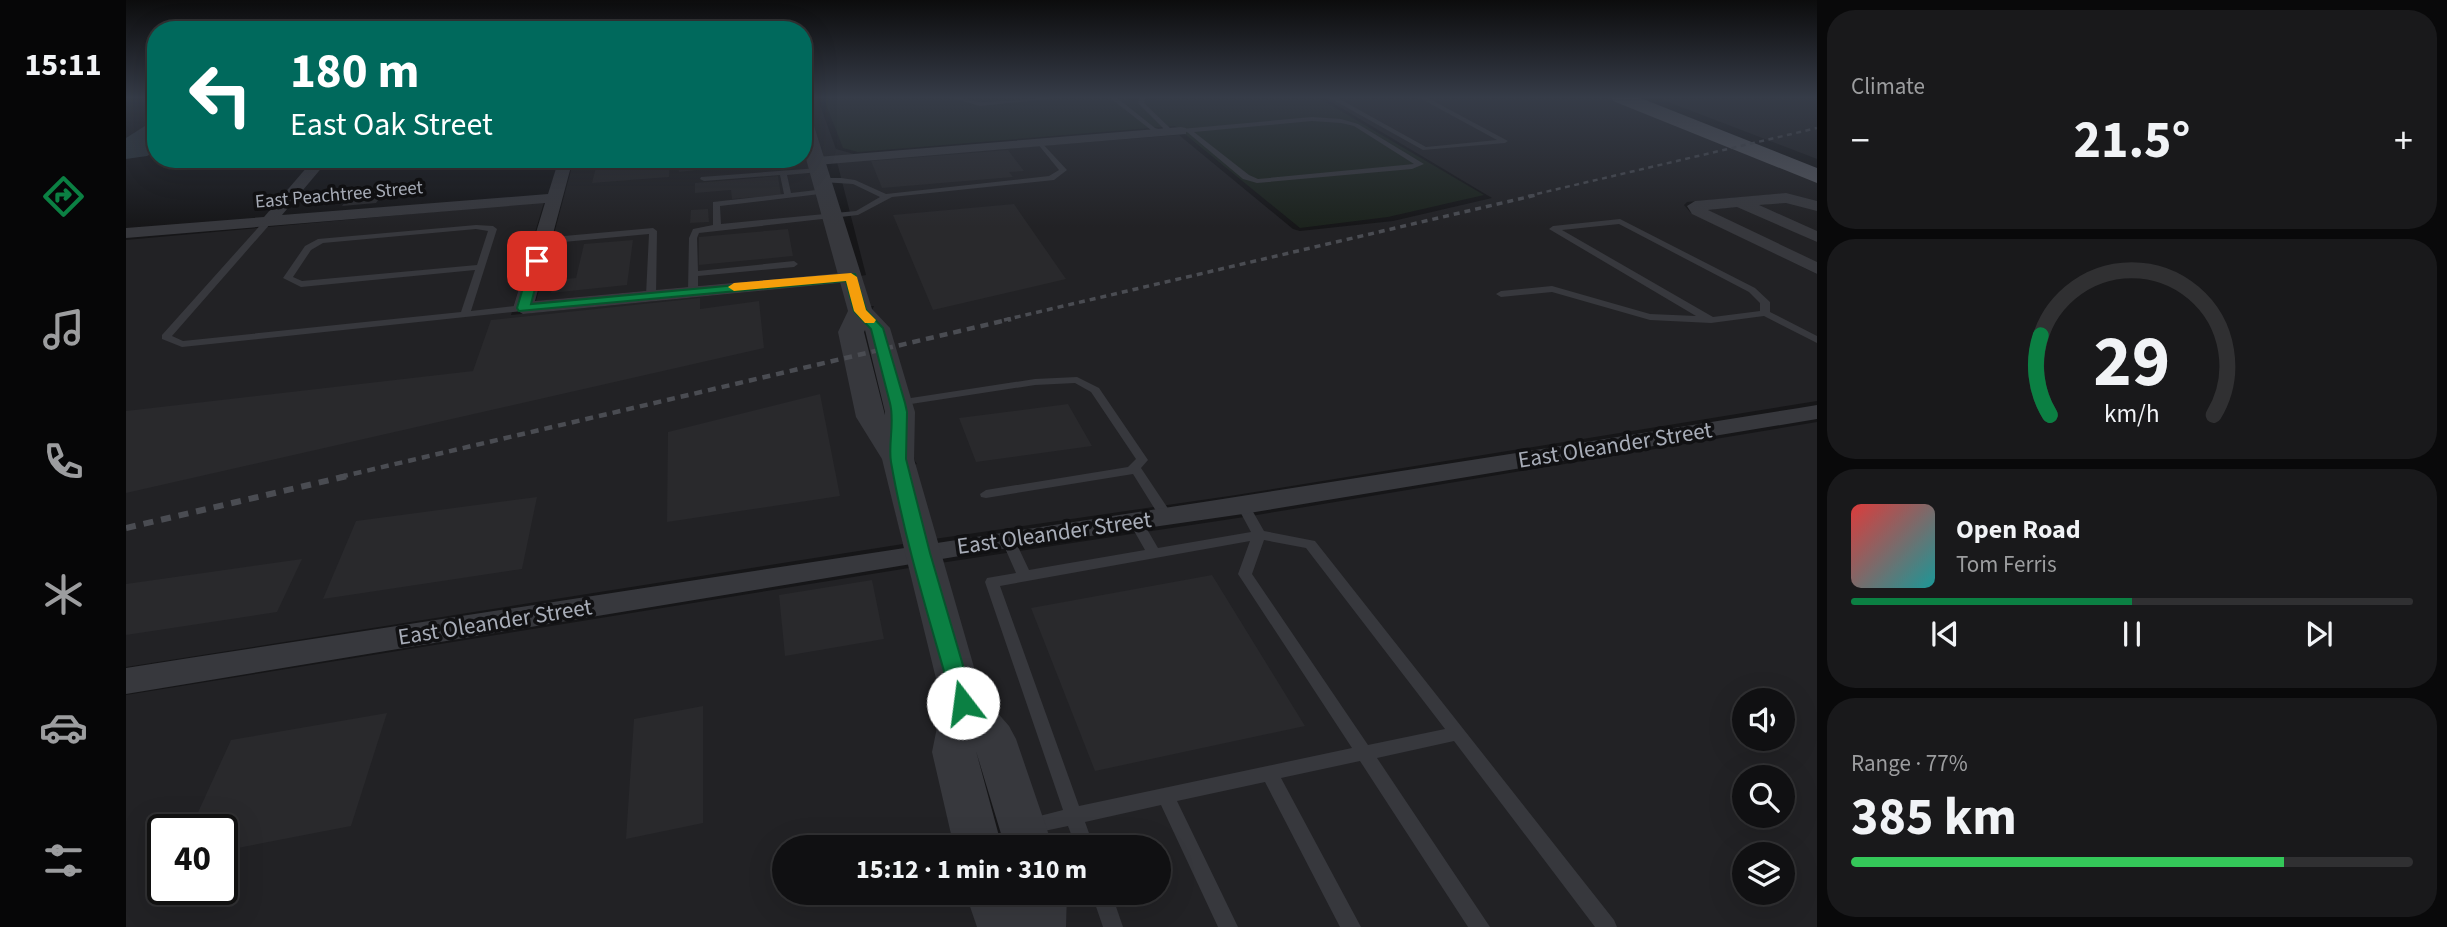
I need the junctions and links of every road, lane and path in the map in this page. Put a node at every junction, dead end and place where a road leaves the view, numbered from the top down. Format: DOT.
graph roads {
  1 [pos="1074,140"];
  2 [pos="1197,140"];
  3 [pos="1381,140"];
  4 [pos="1410,140"];
  5 [pos="1503,140"];
  6 [pos="1728,140"];
  7 [pos="1758,140"];
  8 [pos="1040,143"];
  9 [pos="812,146"];
  10 [pos="1817,163"];
  11 [pos="314,168"];
  12 [pos="563,168"];
  13 [pos="783,173"];
  14 [pos="821,176"];
  15 [pos="1817,176"];
  16 [pos="704,179"];
  17 [pos="788,196"];
  18 [pos="885,197"];
  19 [pos="555,198"];
  20 [pos="1739,202"];
  21 [pos="1817,206"];
  22 [pos="833,216"];
  23 [pos="267,223"];
  24 [pos="717,227"];
  25 [pos="126,233"];
  26 [pos="1817,237"];
  27 [pos="542,241"];
  28 [pos="793,264"];
  29 [pos="481,267"];
  30 [pos="1817,269"];
  31 [pos="851,277"];
  32 [pos="693,282"];
  33 [pos="1501,294"];
  34 [pos="651,295"];
  35 [pos="523,308"];
  36 [pos="860,311"];
  37 [pos="1765,313"];
  38 [pos="465,314"];
  39 [pos="1711,320"];
  40 [pos="1817,340"];
  41 [pos="897,403"];
  42 [pos="1817,412"];
  43 [pos="898,459"];
  44 [pos="1135,467"];
  45 [pos="986,494"];
  46 [pos="1243,506"];
  47 [pos="1166,516"];
  48 [pos="1136,522"];
  49 [pos="1259,536"];
  50 [pos="1008,539"];
  51 [pos="921,553"];
  52 [pos="1154,554"];
  53 [pos="1025,576"];
  54 [pos="126,681"];
  55 [pos="963,703"];
  56 [pos="1458,733"];
  57 [pos="1365,753"];
  58 [pos="1270,774"];
  59 [pos="1166,796"];
  60 [pos="1074,817"];
  61 [pos="975,835"];
  62 [pos="1025,835"];
  63 [pos="1033,835"];
  64 [pos="1081,835"];
  65 [pos="994,905"];
  66 [pos="1041,905"];
  67 [pos="1105,905"];
  68 [pos="1008,927"];
  69 [pos="1040,927"];
  70 [pos="1113,927"];
  71 [pos="1228,927"];
  72 [pos="1351,927"];
  73 [pos="1480,927"];
  74 [pos="1607,927"];
  1 -- 8 [label="street"];
  2 -- 3 [label="lane"];
  4 -- 5 [label="lane"];
  6 -- 15 [label="main road"];
  7 -- 10 [label="main road"];
  8 -- 14 [label="street"];
  8 -- 18 [label="lane"];
  9 -- 14 [label="street"];
  11 -- 23 [label="street"];
  12 -- 19 [label="street"];
  13 -- 14 [label="lane"];
  13 -- 16 [label="lane"];
  13 -- 17 [label="lane"];
  14 -- 17 [label="lane"];
  14 -- 18 [label="lane"];
  14 -- 22 [label="street"];
  17 -- 24 [label="lane"];
  18 -- 22 [label="lane"];
  19 -- 23 [label="street, East Peachtree Street"];
  19 -- 27 [label="street"];
  20 -- 21 [label="street"];
  20 -- 26 [label="street"];
  20 -- 30 [label="street"];
  22 -- 24 [label="lane"];
  22 -- 31 [label="street"];
  23 -- 25 [label="street, East Peachtree Street"];
  23 -- 38 [label="lane"];
  24 -- 32 [label="lane"];
  27 -- 34 [label="lane"];
  27 -- 35 [label="street"];
  28 -- 32 [label="lane"];
  29 -- 29 [label="lane"];
  29 -- 38 [label="lane"];
  31 -- 32 [label="street"];
  31 -- 36 [label="street"];
  32 -- 34 [label="street"];
  33 -- 39 [label="lane"];
  34 -- 35 [label="street"];
  35 -- 38 [label="lane"];
  36 -- 41 [label="street"];
  36 -- 43 [label="street"];
  37 -- 39 [label="lane"];
  37 -- 39 [label="lane"];
  37 -- 40 [label="lane"];
  41 -- 43 [label="street"];
  41 -- 44 [label="lane"];
  42 -- 46 [label="street, East Oleander Street"];
  43 -- 51 [label="street"];
  44 -- 45 [label="lane"];
  44 -- 47 [label="lane"];
  46 -- 47 [label="street, East Oleander Street"];
  46 -- 49 [label="lane"];
  47 -- 48 [label="street, East Oleander Street"];
  48 -- 50 [label="street, East Oleander Street"];
  48 -- 52 [label="lane"];
  49 -- 52 [label="lane"];
  49 -- 56 [label="lane"];
  49 -- 57 [label="lane"];
  50 -- 51 [label="street, East Oleander Street"];
  50 -- 53 [label="lane"];
  51 -- 54 [label="street, East Oleander Street"];
  51 -- 55 [label="street"];
  52 -- 53 [label="lane"];
  53 -- 60 [label="lane"];
  55 -- 61 [label="street"];
  55 -- 62 [label="street"];
  56 -- 57 [label="lane"];
  56 -- 74 [label="lane"];
  57 -- 58 [label="lane"];
  57 -- 73 [label="lane"];
  58 -- 59 [label="lane"];
  58 -- 72 [label="lane"];
  59 -- 60 [label="lane"];
  59 -- 71 [label="lane"];
  60 -- 63 [label="lane"];
  60 -- 64 [label="lane"];
  65 -- 68 [label="street"];
  66 -- 69 [label="street"];
  67 -- 70 [label="lane"];
}
